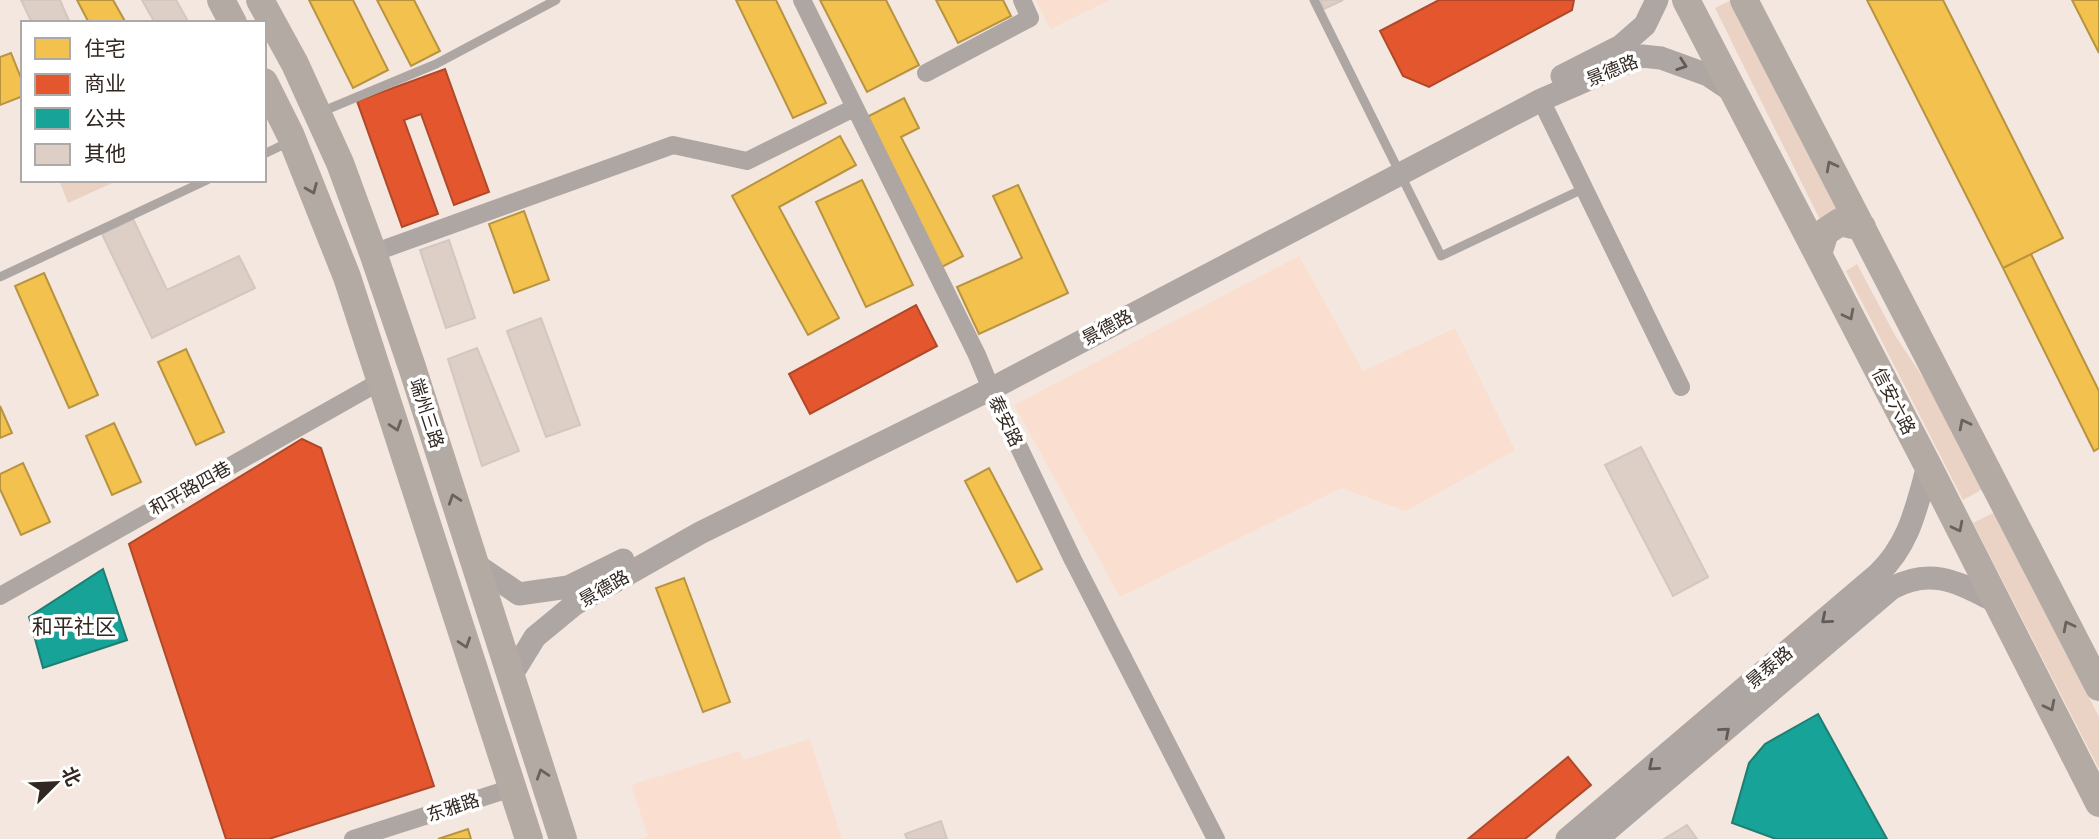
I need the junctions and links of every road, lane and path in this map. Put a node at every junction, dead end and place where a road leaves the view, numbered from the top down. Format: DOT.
graph roads {
  1 [pos="220,0"];
  2 [pos="260,0"];
  3 [pos="556,0"];
  4 [pos="802,0"];
  5 [pos="1022,0"];
  6 [pos="1314,0"];
  7 [pos="1657,0"];
  8 [pos="1686,0"];
  9 [pos="1744,0"];
  10 [pos="232,21"];
  11 [pos="265,21"];
  12 [pos="266,28"];
  13 [pos="926,73"];
  14 [pos="276,74"];
  15 [pos="1732,91"];
  16 [pos="1541,100"];
  17 [pos="854,108"];
  18 [pos="317,113"];
  19 [pos="292,141"];
  20 [pos="266,153"];
  21 [pos="1398,167"];
  22 [pos="203,182"];
  23 [pos="1585,188"];
  24 [pos="1863,227"];
  25 [pos="373,253"];
  26 [pos="1818,254"];
  27 [pos="0,277"];
  28 [pos="381,381"];
  29 [pos="988,383"];
  30 [pos="1681,387"];
  31 [pos="1928,466"];
  32 [pos="475,564"];
  33 [pos="0,596"];
  34 [pos="1997,602"];
  35 [pos="511,676"];
  36 [pos="2099,687"];
  37 [pos="512,788"];
  38 [pos="2099,803"];
  39 [pos="353,839"];
  40 [pos="529,839"];
  41 [pos="563,839"];
  42 [pos="1216,839"];
  43 [pos="1566,839"];
  44 [pos="1597,839"];
  1 -- 10 [label="main road"];
  2 -- 11 [label="main road, 端州三路"];
  3 -- 18 [label="lane"];
  4 -- 17 [label="street, 泰安路"];
  5 -- 13 [label="street"];
  6 -- 21 [label="lane"];
  7 -- 21 [label="street, 景德路"];
  8 -- 15 [label="main road, 信安六路"];
  24 -- 9 [label="main road, one-way"];
  12 -- 14 [label="main road, 端州三路"];
  14 -- 18 [label="main road, 端州三路"];
  14 -- 19 [label="main road, 端州三路"];
  16 -- 15 [label="street, 景德路, one-way"];
  15 -- 26 [label="main road, 信安六路"];
  16 -- 21 [label="street, 景德路"];
  16 -- 23 [label="street"];
  17 -- 25 [label="street"];
  17 -- 29 [label="street, 泰安路"];
  18 -- 25 [label="main road, 端州三路"];
  19 -- 20 [label="lane"];
  19 -- 28 [label="main road, 端州三路, one-way"];
  21 -- 23 [label="lane"];
  21 -- 29 [label="street, 景德路"];
  22 -- 27 [label="lane"];
  23 -- 30 [label="street"];
  24 -- 26 [label="main road"];
  36 -- 24 [label="main road, one-way"];
  32 -- 25 [label="main road, 端州三路, one-way"];
  26 -- 31 [label="main road, 信安六路, one-way"];
  28 -- 33 [label="street, 和平路四巷"];
  28 -- 37 [label="main road, 端州三路, one-way"];
  29 -- 32 [label="street, 景德路"];
  29 -- 35 [label="street, 景德路"];
  29 -- 42 [label="street, 泰安路"];
  31 -- 34 [label="main road, 信安六路, one-way"];
  31 -- 43 [label="street, 景泰路, one-way"];
  32 -- 35 [label="main road, 端州三路"];
  34 -- 38 [label="main road, 信安六路, one-way"];
  44 -- 34 [label="street, one-way"];
  41 -- 35 [label="main road, 端州三路, one-way"];
  37 -- 39 [label="street, 东雅路"];
  37 -- 40 [label="main road, 端州三路"];
}
